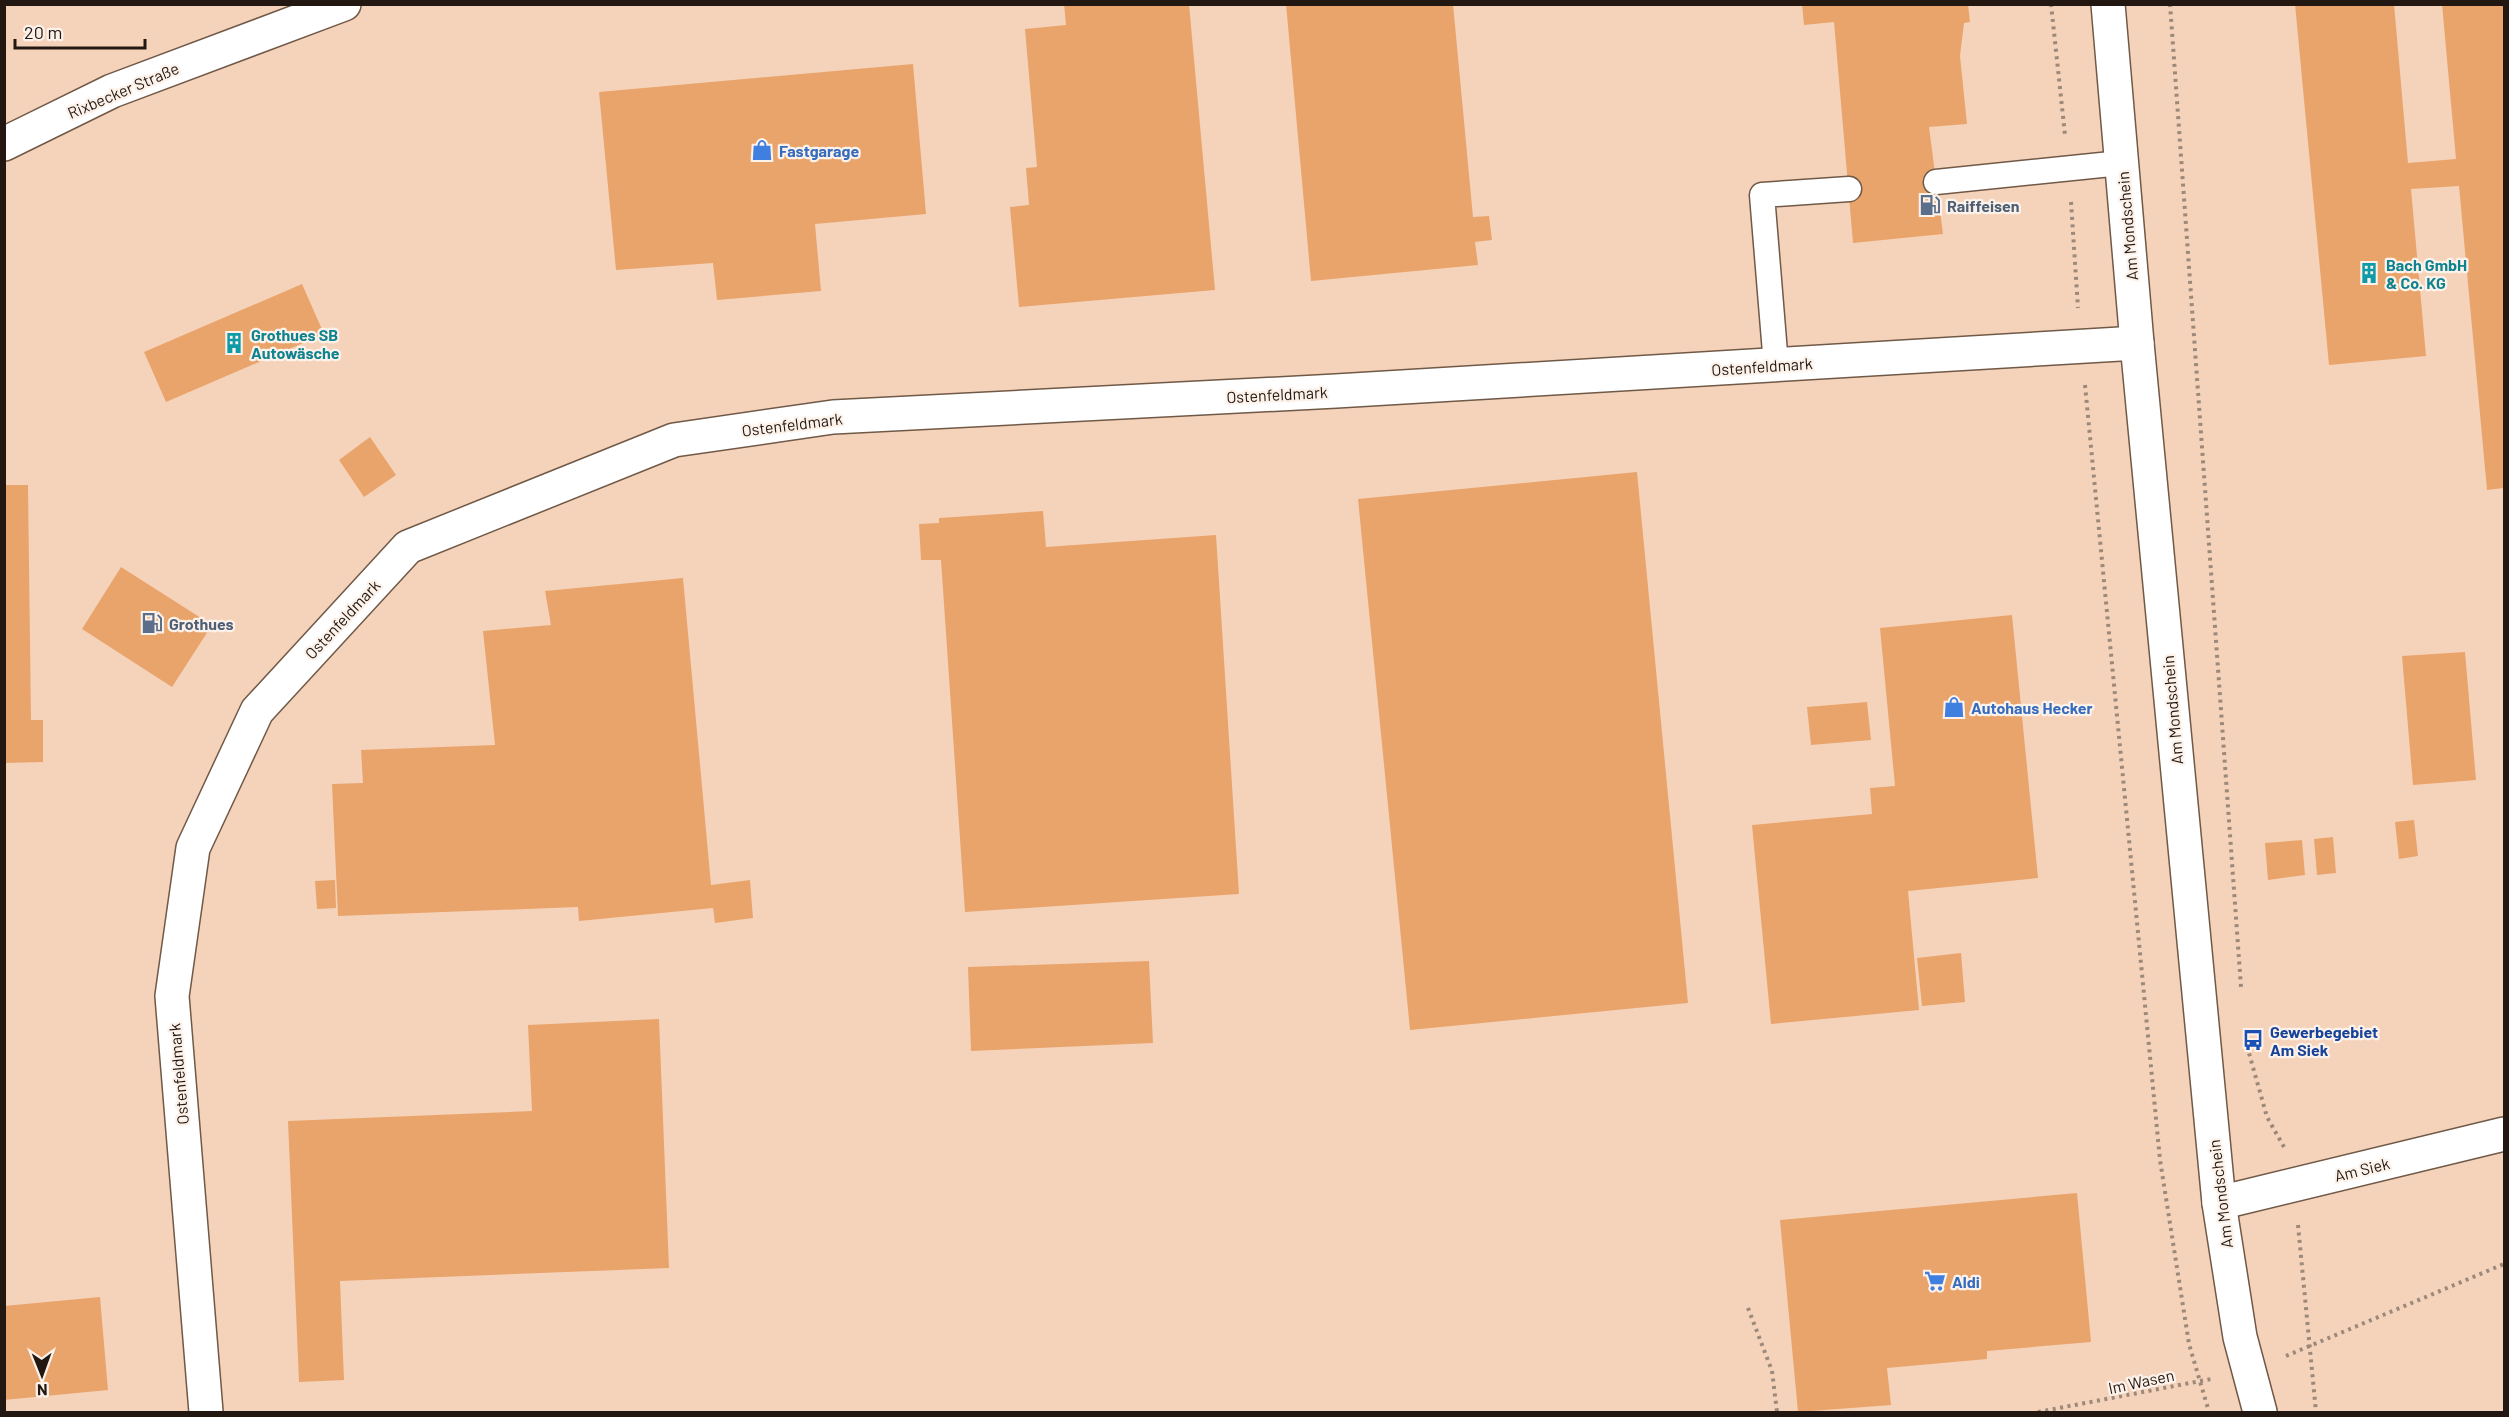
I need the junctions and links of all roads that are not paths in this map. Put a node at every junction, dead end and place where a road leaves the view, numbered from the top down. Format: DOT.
graph roads {
  1 [pos="344,4"];
  2 [pos="2108,4"];
  3 [pos="4,144"];
  4 [pos="2121,163"];
  5 [pos="1936,182"];
  6 [pos="1849,189"];
  7 [pos="2137,343"];
  8 [pos="1776,365"];
  9 [pos="2505,1134"];
  10 [pos="2219,1203"];
  11 [pos="206,1413"];
  12 [pos="2260,1413"];
  1 -- 3 [label="street, Rixbecker Straße"];
  2 -- 4 [label="street, Am Mondschein"];
  4 -- 5 [label="lane"];
  4 -- 7 [label="street, Am Mondschein"];
  6 -- 8 [label="lane"];
  7 -- 8 [label="street, Ostenfeldmark"];
  7 -- 10 [label="street, Am Mondschein"];
  8 -- 11 [label="street, Ostenfeldmark"];
  9 -- 10 [label="street, Am Siek"];
  10 -- 12 [label="street, Am Mondschein"];
}
